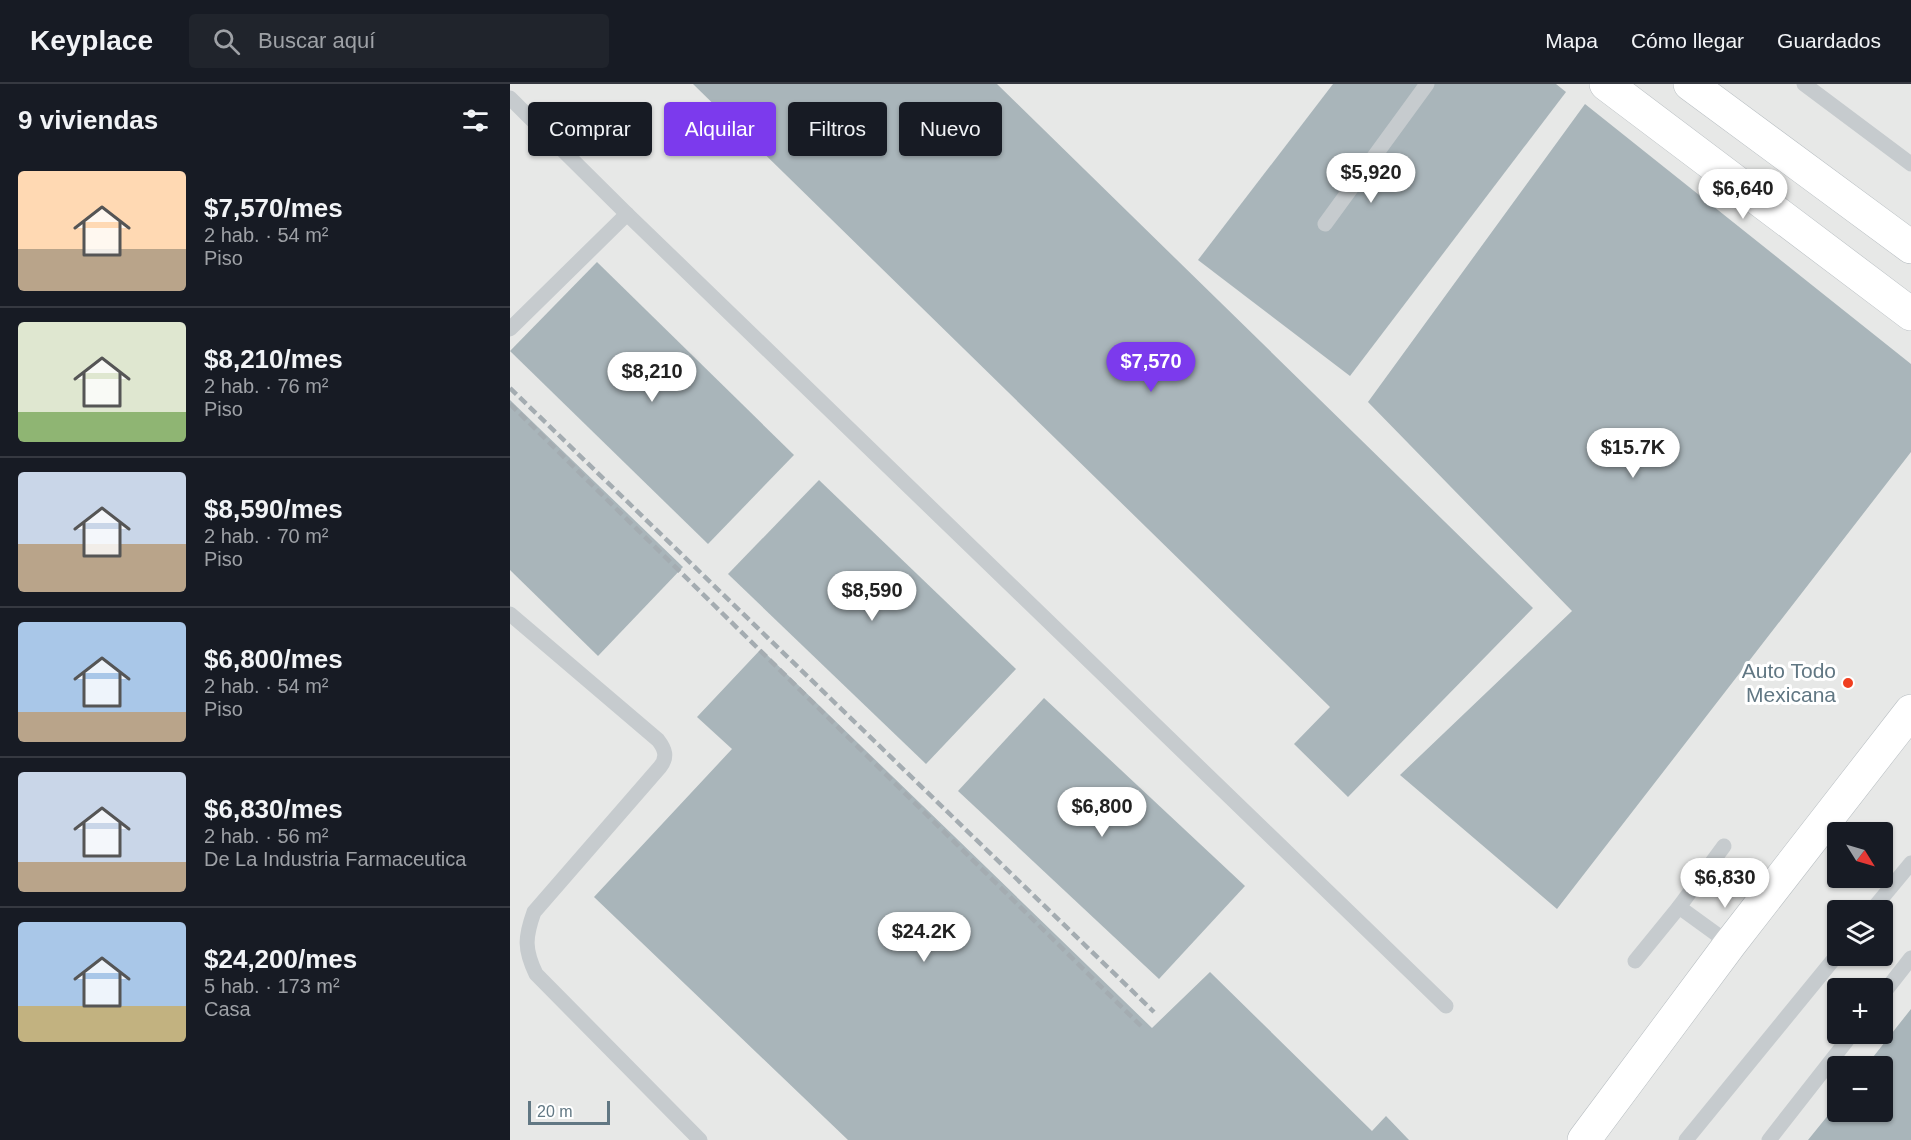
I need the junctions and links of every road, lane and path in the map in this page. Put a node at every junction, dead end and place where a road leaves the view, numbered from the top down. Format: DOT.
graph roads {
  1 [pos="1427,84"];
  2 [pos="1606,84"];
  3 [pos="1690,84"];
  4 [pos="1804,84"];
  5 [pos="510,98"];
  6 [pos="1911,165"];
  7 [pos="627,214"];
  8 [pos="1325,224"];
  9 [pos="1911,247"];
  10 [pos="1911,314"];
  11 [pos="510,328"];
  12 [pos="510,614"];
  13 [pos="1911,711"];
  14 [pos="1724,846"];
  15 [pos="1911,863"];
  16 [pos="1880,900"];
  17 [pos="1679,907"];
  18 [pos="1730,944"];
  19 [pos="1911,958"];
  20 [pos="1635,962"];
  21 [pos="1828,966"];
  22 [pos="1893,980"];
  23 [pos="1446,1006"];
  24 [pos="1844,1044"];
  25 [pos="700,1140"];
  26 [pos="1584,1140"];
  27 [pos="1686,1140"];
  28 [pos="1768,1140"];
  1 -- 8 [label="lane"];
  2 -- 10 [label="main road"];
  3 -- 9 [label="main road"];
  4 -- 6 [label="lane"];
  5 -- 7 [label="lane"];
  7 -- 11 [label="lane"];
  7 -- 23 [label="lane"];
  12 -- 25 [label="lane"];
  13 -- 18 [label="main road"];
  14 -- 17 [label="lane"];
  15 -- 16 [label="lane"];
  17 -- 18 [label="lane"];
  17 -- 20 [label="lane"];
  18 -- 26 [label="main road"];
  19 -- 22 [label="lane"];
  21 -- 27 [label="lane"];
  24 -- 28 [label="lane"];
}
